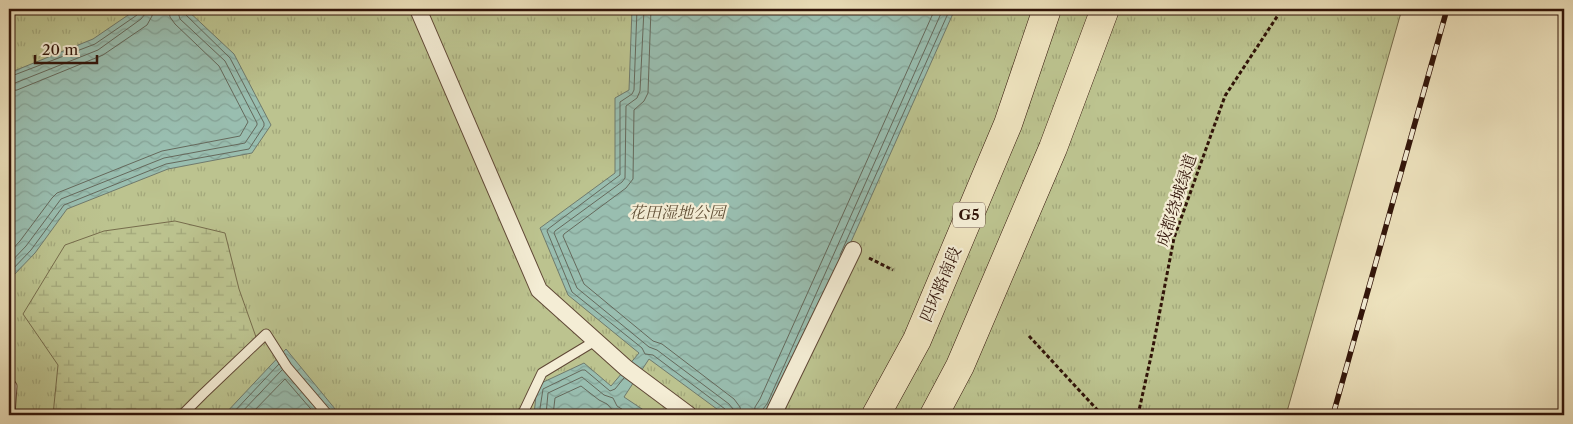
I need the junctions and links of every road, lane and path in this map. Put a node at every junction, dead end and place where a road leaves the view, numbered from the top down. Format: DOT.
graph roads {
  1 [pos="418,9"];
  2 [pos="1047,9"];
  3 [pos="1105,9"];
  4 [pos="1282,9"];
  5 [pos="853,250"];
  6 [pos="893,270"];
  7 [pos="1029,336"];
  8 [pos="595,340"];
  9 [pos="9,382"];
  10 [pos="10,415"];
  11 [pos="182,415"];
  12 [pos="328,415"];
  13 [pos="516,415"];
  14 [pos="689,415"];
  15 [pos="773,415"];
  16 [pos="876,415"];
  17 [pos="934,415"];
  18 [pos="1102,415"];
  19 [pos="1138,415"];
  1 -- 8 [label="street"];
  2 -- 16 [label="highway, 四环路南段 / G5"];
  3 -- 17 [label="highway"];
  4 -- 19 [label="path, 成都绕城绿道"];
  5 -- 6 [label="path"];
  5 -- 15 [label="street"];
  7 -- 18 [label="path"];
  8 -- 13 [label="lane"];
  8 -- 14 [label="street"];
  9 -- 10 [label="lane"];
  11 -- 12 [label="lane"];
}
